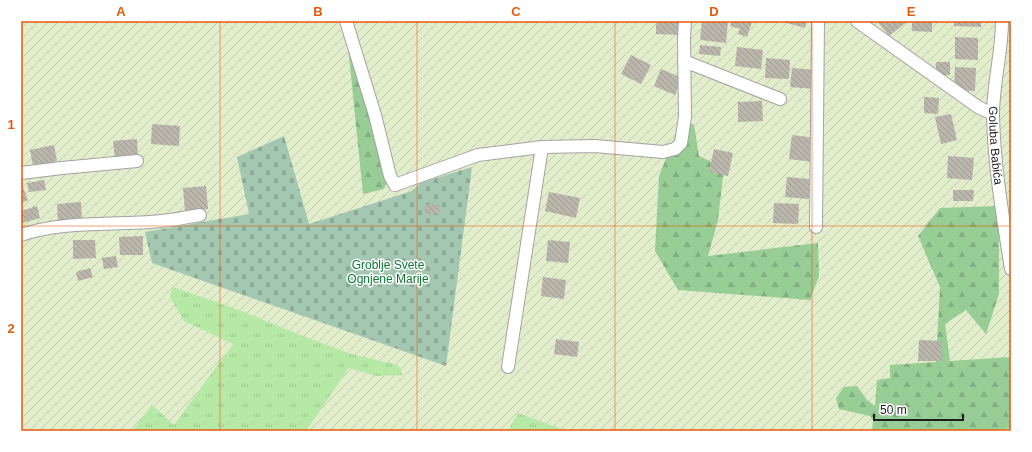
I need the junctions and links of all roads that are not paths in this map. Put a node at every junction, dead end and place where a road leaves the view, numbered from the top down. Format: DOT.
graph roads {
  1 [pos="346,21"];
  2 [pos="685,21"];
  3 [pos="818,21"];
  4 [pos="857,21"];
  5 [pos="1002,21"];
  6 [pos="684,61"];
  7 [pos="780,99"];
  8 [pos="993,114"];
  9 [pos="542,147"];
  10 [pos="137,161"];
  11 [pos="21,173"];
  12 [pos="200,215"];
  13 [pos="816,226"];
  14 [pos="21,235"];
  15 [pos="1011,269"];
  16 [pos="508,367"];
  1 -- 9 [label="street"];
  2 -- 6 [label="street"];
  3 -- 13 [label="street"];
  4 -- 8 [label="street"];
  5 -- 8 [label="street, Goluba Babića"];
  6 -- 7 [label="street"];
  6 -- 9 [label="street"];
  8 -- 15 [label="street, Goluba Babića"];
  9 -- 16 [label="street"];
  10 -- 11 [label="street"];
  12 -- 14 [label="street"];
}
